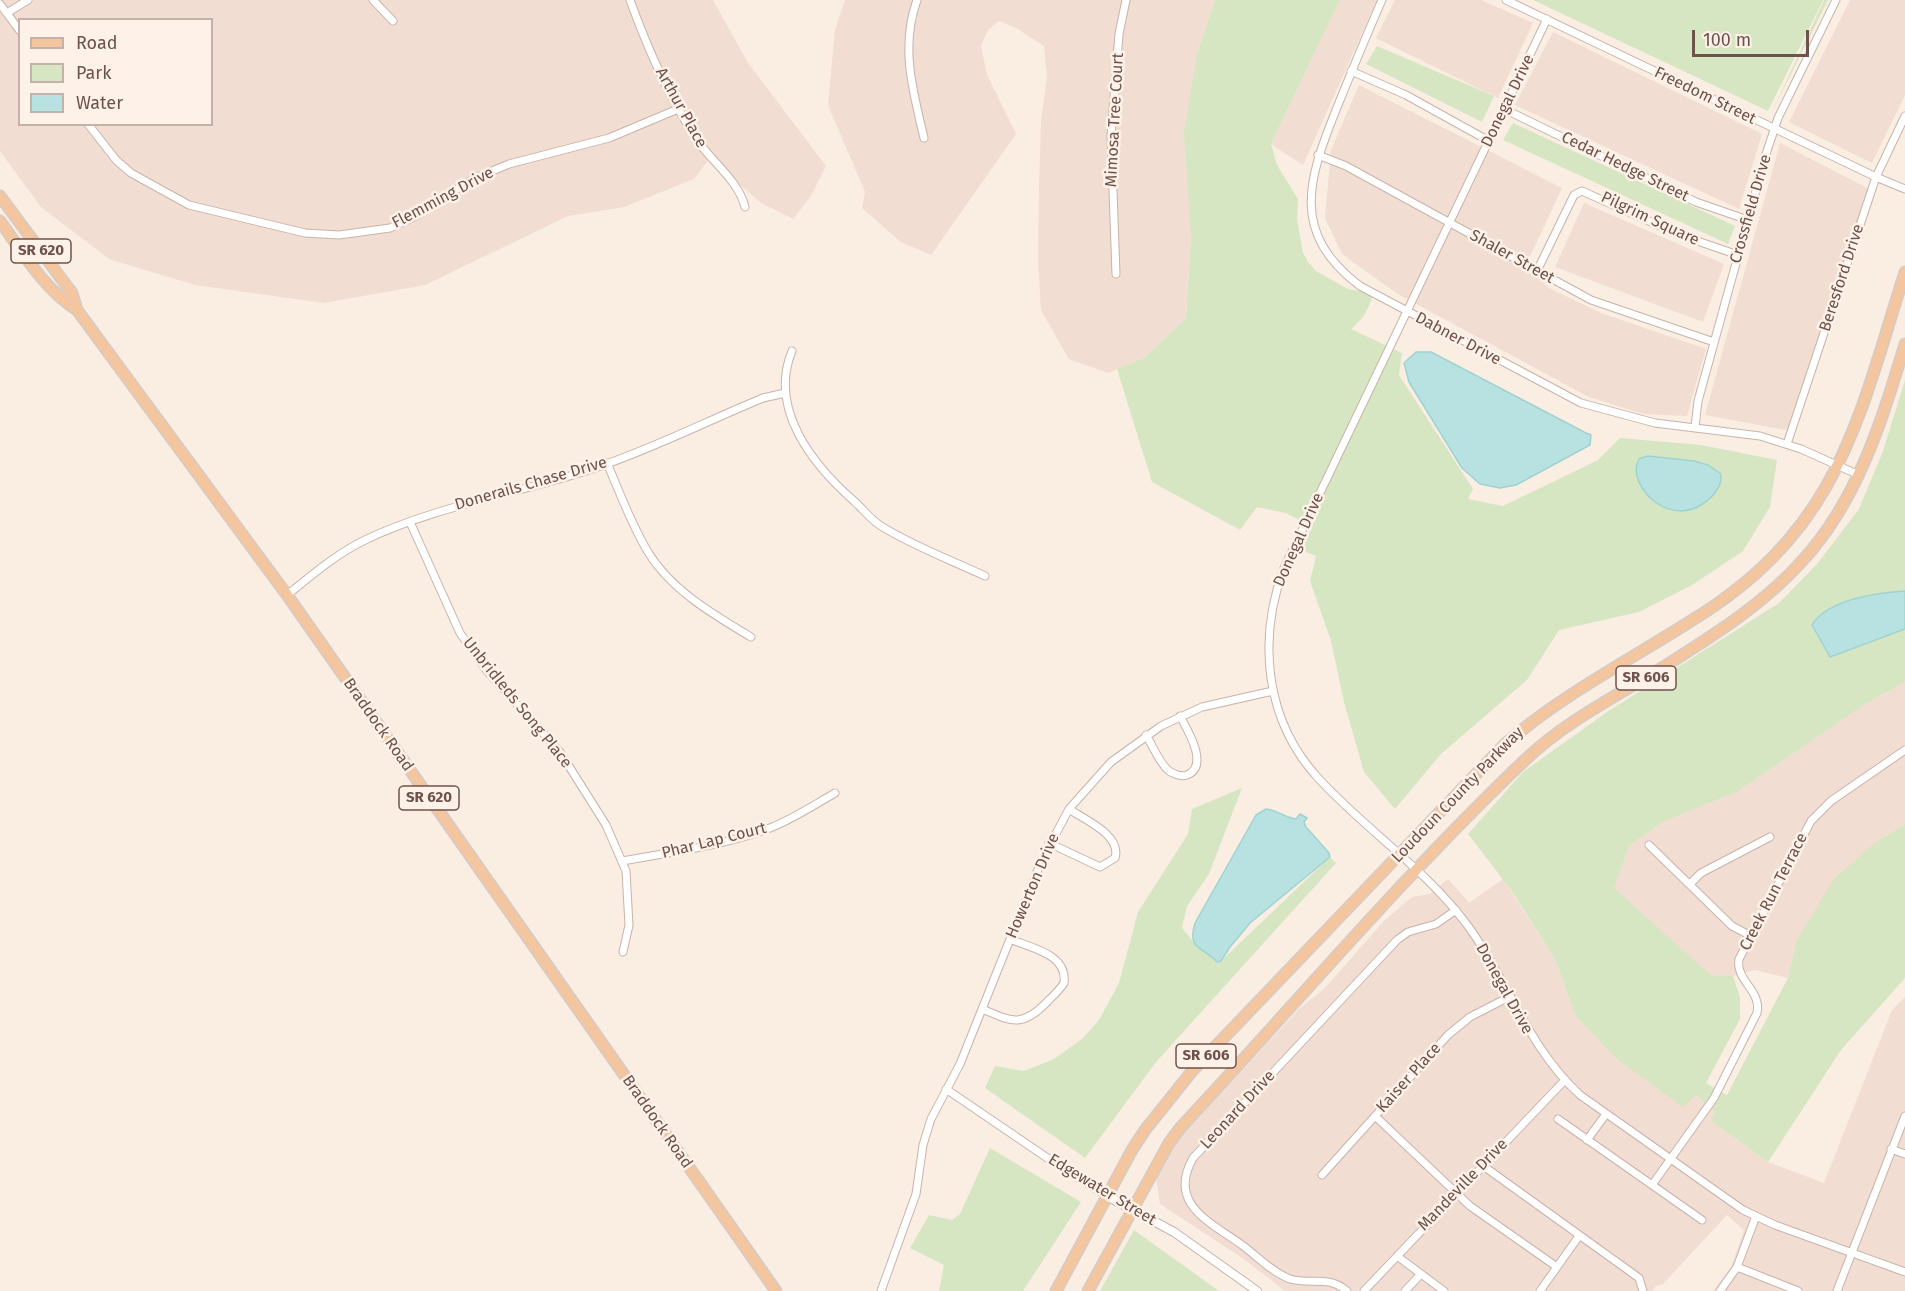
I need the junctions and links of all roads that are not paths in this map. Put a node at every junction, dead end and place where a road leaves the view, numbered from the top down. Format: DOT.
graph roads {
  1 [pos="28,0"];
  2 [pos="374,0"];
  3 [pos="630,0"];
  4 [pos="917,0"];
  5 [pos="1382,0"];
  6 [pos="1506,0"];
  7 [pos="1836,0"];
  8 [pos="1124,1"];
  9 [pos="0,4"];
  10 [pos="7,13"];
  11 [pos="1547,20"];
  12 [pos="393,21"];
  13 [pos="18,28"];
  14 [pos="1351,71"];
  15 [pos="678,109"];
  16 [pos="1504,109"];
  17 [pos="1905,116"];
  18 [pos="90,126"];
  19 [pos="1774,129"];
  20 [pos="924,138"];
  21 [pos="1489,141"];
  22 [pos="1318,154"];
  23 [pos="1876,177"];
  24 [pos="1905,189"];
  25 [pos="0,196"];
  26 [pos="745,207"];
  27 [pos="1748,220"];
  28 [pos="0,221"];
  29 [pos="1449,223"];
  30 [pos="1738,255"];
  31 [pos="1537,271"];
  32 [pos="1905,272"];
  33 [pos="1116,274"];
  34 [pos="77,310"];
  35 [pos="1407,311"];
  36 [pos="1714,342"];
  37 [pos="1905,344"];
  38 [pos="792,351"];
  39 [pos="785,393"];
  40 [pos="1695,427"];
  41 [pos="1787,444"];
  42 [pos="607,463"];
  43 [pos="1839,465"];
  44 [pos="1859,475"];
  45 [pos="410,522"];
  46 [pos="985,576"];
  47 [pos="287,595"];
  48 [pos="751,637"];
  49 [pos="1273,691"];
  50 [pos="1180,716"];
  51 [pos="1146,735"];
  52 [pos="1905,750"];
  53 [pos="835,793"];
  54 [pos="1069,809"];
  55 [pos="1770,837"];
  56 [pos="1049,843"];
  57 [pos="1649,844"];
  58 [pos="1400,854"];
  59 [pos="622,861"];
  60 [pos="1418,869"];
  61 [pos="1690,884"];
  62 [pos="1456,910"];
  63 [pos="1750,936"];
  64 [pos="1010,939"];
  65 [pos="623,952"];
  66 [pos="1509,996"];
  67 [pos="982,1009"];
  68 [pos="1564,1080"];
  69 [pos="946,1089"];
  70 [pos="1606,1114"];
  71 [pos="1375,1116"];
  72 [pos="1905,1116"];
  73 [pos="1558,1119"];
  74 [pos="1587,1140"];
  75 [pos="1892,1149"];
  76 [pos="1905,1154"];
  77 [pos="1670,1159"];
  78 [pos="1482,1165"];
  79 [pos="1322,1175"];
  80 [pos="1652,1185"];
  81 [pos="1456,1193"];
  82 [pos="1107,1196"];
  83 [pos="1132,1210"];
  84 [pos="1756,1216"];
  85 [pos="1702,1220"];
  86 [pos="1579,1236"];
  87 [pos="1852,1253"];
  88 [pos="1397,1256"];
  89 [pos="1557,1267"];
  90 [pos="1737,1267"];
  91 [pos="1905,1272"];
  92 [pos="1420,1275"];
  93 [pos="776,1291"];
  94 [pos="881,1291"];
  95 [pos="1056,1291"];
  96 [pos="1088,1291"];
  97 [pos="1257,1291"];
  98 [pos="1347,1291"];
  99 [pos="1364,1291"];
  100 [pos="1405,1291"];
  101 [pos="1444,1291"];
  102 [pos="1540,1291"];
  103 [pos="1643,1291"];
  104 [pos="1720,1291"];
  105 [pos="1798,1291"];
  106 [pos="1837,1291"];
  1 -- 10 [label="street"];
  2 -- 12 [label="street"];
  3 -- 15 [label="street, Arthur Place"];
  4 -- 20 [label="street"];
  5 -- 14 [label="street, Dabner Drive"];
  6 -- 11 [label="street, Freedom Street"];
  7 -- 19 [label="street, Crossfield Drive"];
  8 -- 33 [label="street, Mimosa Tree Court"];
  9 -- 10 [label="street"];
  10 -- 13 [label="street"];
  11 -- 16 [label="street, Donegal Drive"];
  11 -- 19 [label="street, Freedom Street"];
  14 -- 21 [label="street"];
  14 -- 22 [label="street, Dabner Drive"];
  15 -- 18 [label="street, Flemming Drive"];
  15 -- 26 [label="street, Arthur Place"];
  16 -- 21 [label="street, Donegal Drive"];
  16 -- 27 [label="street, Cedar Hedge Street"];
  17 -- 23 [label="street, Beresford Drive"];
  19 -- 23 [label="street, Freedom Street"];
  19 -- 27 [label="street, Crossfield Drive"];
  21 -- 29 [label="street, Donegal Drive"];
  22 -- 29 [label="street, Shaler Street"];
  22 -- 35 [label="street, Dabner Drive"];
  23 -- 24 [label="street, Freedom Street"];
  23 -- 41 [label="street, Beresford Drive"];
  25 -- 34 [label="main road, Braddock Road / SR 620"];
  27 -- 30 [label="street, Crossfield Drive"];
  28 -- 34 [label="main road, Braddock Road / SR 620"];
  29 -- 31 [label="street, Shaler Street"];
  29 -- 35 [label="street, Donegal Drive"];
  30 -- 31 [label="street, Pilgrim Square"];
  30 -- 36 [label="street, Crossfield Drive"];
  31 -- 36 [label="street, Shaler Street"];
  32 -- 43 [label="main road, Loudoun County Parkway / SR 606"];
  34 -- 47 [label="main road, Braddock Road / SR 620"];
  35 -- 40 [label="street, Dabner Drive"];
  35 -- 49 [label="street, Donegal Drive"];
  36 -- 40 [label="street, Crossfield Drive"];
  37 -- 44 [label="main road, Loudoun County Parkway / SR 606"];
  38 -- 39 [label="street"];
  39 -- 42 [label="street, Donerails Chase Drive"];
  39 -- 46 [label="street"];
  40 -- 41 [label="street, Dabner Drive"];
  41 -- 43 [label="street, Dabner Drive"];
  42 -- 45 [label="street, Donerails Chase Drive"];
  42 -- 48 [label="street"];
  43 -- 44 [label="street, Dabner Drive"];
  43 -- 58 [label="main road, Loudoun County Parkway / SR 606"];
  44 -- 60 [label="main road, Loudoun County Parkway / SR 606"];
  45 -- 47 [label="street, Donerails Chase Drive"];
  45 -- 59 [label="street, Unbridleds Song Place"];
  47 -- 93 [label="main road, Braddock Road / SR 620"];
  49 -- 50 [label="street, Howerton Drive"];
  49 -- 58 [label="street, Donegal Drive"];
  50 -- 51 [label="street, Howerton Drive"];
  50 -- 51 [label="street"];
  51 -- 54 [label="street, Howerton Drive"];
  52 -- 63 [label="street, Creek Run Terrace"];
  53 -- 59 [label="street, Phar Lap Court"];
  54 -- 56 [label="street, Howerton Drive"];
  54 -- 56 [label="street"];
  55 -- 61 [label="street"];
  56 -- 64 [label="street, Howerton Drive"];
  57 -- 61 [label="street"];
  58 -- 60 [label="street, Donegal Drive"];
  58 -- 82 [label="main road, Loudoun County Parkway / SR 606"];
  59 -- 65 [label="street, Unbridleds Song Place"];
  60 -- 62 [label="street, Donegal Drive"];
  60 -- 83 [label="main road, Loudoun County Parkway / SR 606"];
  61 -- 63 [label="street"];
  62 -- 66 [label="street, Donegal Drive"];
  62 -- 98 [label="street, Leonard Drive"];
  63 -- 77 [label="street, Creek Run Terrace"];
  64 -- 67 [label="street, Howerton Drive"];
  64 -- 67 [label="street"];
  66 -- 68 [label="street, Donegal Drive"];
  66 -- 71 [label="street, Kaiser Place"];
  67 -- 69 [label="street, Howerton Drive"];
  68 -- 70 [label="street, Donegal Drive"];
  68 -- 78 [label="street, Mandeville Drive"];
  69 -- 82 [label="street, Edgewater Street"];
  69 -- 94 [label="street, Howerton Drive"];
  70 -- 74 [label="street"];
  70 -- 77 [label="street, Donegal Drive"];
  71 -- 79 [label="street, Kaiser Place"];
  71 -- 81 [label="street"];
  72 -- 75 [label="street"];
  73 -- 74 [label="street"];
  74 -- 80 [label="street"];
  75 -- 76 [label="street"];
  75 -- 87 [label="street"];
  77 -- 80 [label="street"];
  77 -- 84 [label="street, Donegal Drive"];
  78 -- 81 [label="street, Mandeville Drive"];
  78 -- 86 [label="street"];
  80 -- 85 [label="street"];
  81 -- 88 [label="street, Mandeville Drive"];
  81 -- 89 [label="street"];
  82 -- 83 [label="street, Edgewater Street"];
  82 -- 95 [label="main road, Loudoun County Parkway / SR 606"];
  83 -- 96 [label="main road, Loudoun County Parkway / SR 606"];
  83 -- 97 [label="street, Edgewater Street"];
  84 -- 87 [label="street, Donegal Drive"];
  84 -- 90 [label="street"];
  86 -- 89 [label="street"];
  86 -- 103 [label="street"];
  87 -- 91 [label="street, Donegal Drive"];
  87 -- 106 [label="street"];
  88 -- 92 [label="street"];
  88 -- 99 [label="street, Mandeville Drive"];
  89 -- 102 [label="street"];
  90 -- 104 [label="street"];
  90 -- 105 [label="street"];
  92 -- 100 [label="street"];
  92 -- 101 [label="street"];
}
